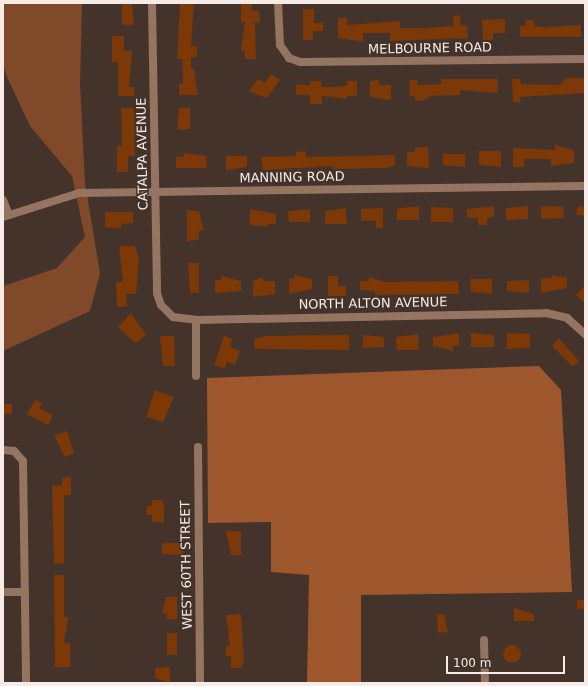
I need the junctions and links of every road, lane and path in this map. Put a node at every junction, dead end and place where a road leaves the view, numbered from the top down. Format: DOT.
graph roads {
  1 [pos="152,3"];
  2 [pos="278,3"];
  3 [pos="585,59"];
  4 [pos="585,186"];
  5 [pos="155,192"];
  6 [pos="3,200"];
  7 [pos="6,216"];
  8 [pos="161,304"];
  9 [pos="196,320"];
  10 [pos="585,334"];
  11 [pos="196,376"];
  12 [pos="198,447"];
  13 [pos="3,450"];
  14 [pos="3,592"];
  15 [pos="25,592"];
  16 [pos="484,640"];
  17 [pos="26,683"];
  18 [pos="200,683"];
  19 [pos="485,683"];
  1 -- 5 [label="street, CATALPA AVENUE"];
  2 -- 3 [label="street, MELBOURNE ROAD"];
  4 -- 5 [label="street, MANNING ROAD"];
  5 -- 7 [label="street, MANNING ROAD"];
  5 -- 8 [label="street, CATALPA AVENUE"];
  6 -- 7 [label="street"];
  8 -- 9 [label="street, NORTH ALTON AVENUE"];
  9 -- 10 [label="street, NORTH ALTON AVENUE"];
  9 -- 11 [label="street"];
  12 -- 18 [label="street, WEST 60TH STREET"];
  13 -- 15 [label="street"];
  14 -- 15 [label="street"];
  15 -- 17 [label="street"];
  16 -- 19 [label="street"];
}
